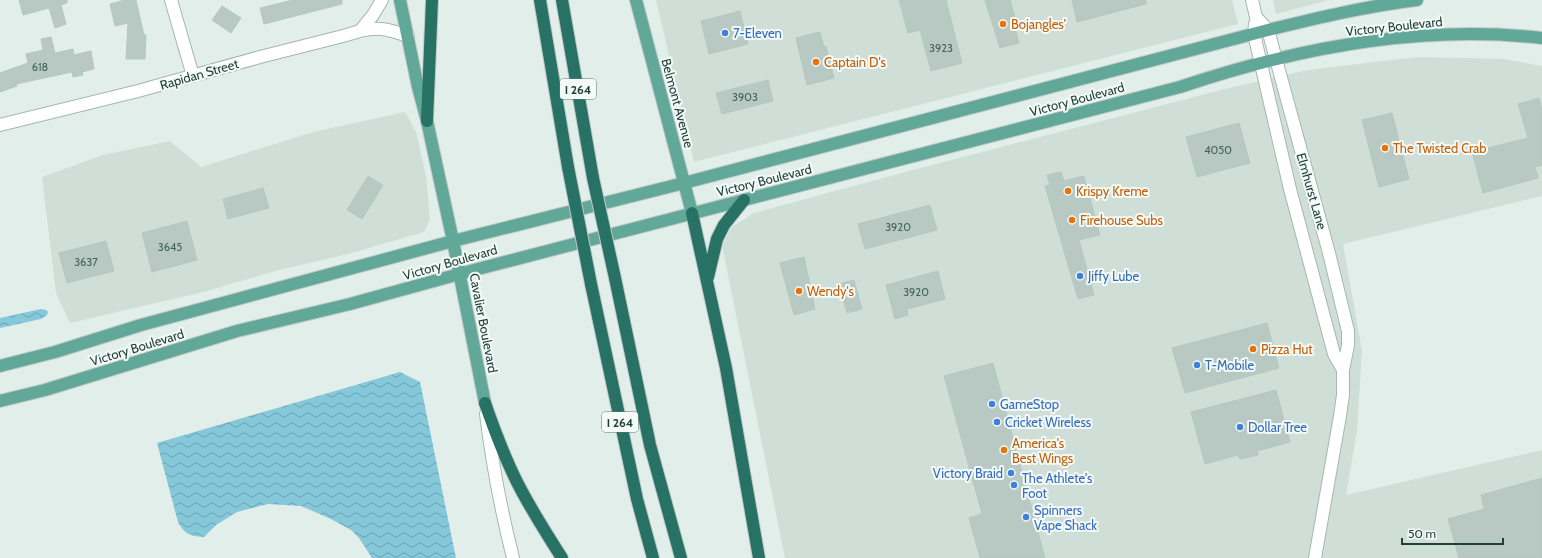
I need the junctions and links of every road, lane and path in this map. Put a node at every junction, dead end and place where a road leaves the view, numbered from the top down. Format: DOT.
graph roads {
  1 [pos="171,0"];
  2 [pos="382,0"];
  3 [pos="400,0"];
  4 [pos="432,0"];
  5 [pos="540,0"];
  6 [pos="562,0"];
  7 [pos="636,0"];
  8 [pos="1252,0"];
  9 [pos="1417,0"];
  10 [pos="1256,17"];
  11 [pos="1268,30"];
  12 [pos="360,31"];
  13 [pos="1254,34"];
  14 [pos="408,36"];
  15 [pos="1542,38"];
  16 [pos="1275,59"];
  17 [pos="1261,62"];
  18 [pos="193,76"];
  19 [pos="427,121"];
  20 [pos="0,126"];
  21 [pos="684,182"];
  22 [pos="744,200"];
  23 [pos="692,213"];
  24 [pos="454,241"];
  25 [pos="460,274"];
  26 [pos="707,282"];
  27 [pos="0,366"];
  28 [pos="1343,370"];
  29 [pos="0,401"];
  30 [pos="485,403"];
  31 [pos="513,558"];
  32 [pos="562,558"];
  33 [pos="652,558"];
  34 [pos="681,558"];
  35 [pos="759,558"];
  36 [pos="1314,558"];
  1 -- 18 [label="street"];
  2 -- 12 [label="street"];
  3 -- 14 [label="main road, Cavalier Boulevard"];
  4 -- 19 [label="highway"];
  5 -- 33 [label="highway, I 264, bridge"];
  6 -- 34 [label="highway, I 264, bridge"];
  7 -- 21 [label="main road, Belmont Avenue"];
  8 -- 10 [label="street, Elmhurst Lane"];
  9 -- 11 [label="main road, Victory Boulevard"];
  10 -- 11 [label="street, Elmhurst Lane"];
  10 -- 13 [label="street, Elmhurst Lane"];
  11 -- 13 [label="main road, Victory Boulevard"];
  11 -- 16 [label="street, Elmhurst Lane"];
  12 -- 14 [label="street, Rapidan Street"];
  12 -- 18 [label="street, Rapidan Street"];
  13 -- 17 [label="street, Elmhurst Lane"];
  13 -- 21 [label="main road, Victory Boulevard"];
  14 -- 19 [label="main road, Cavalier Boulevard"];
  15 -- 16 [label="main road, Victory Boulevard"];
  16 -- 17 [label="main road, Victory Boulevard"];
  16 -- 28 [label="street, Elmhurst Lane"];
  17 -- 22 [label="main road, Victory Boulevard"];
  17 -- 28 [label="street, Elmhurst Lane"];
  18 -- 20 [label="street, Rapidan Street"];
  19 -- 24 [label="main road, Cavalier Boulevard"];
  21 -- 23 [label="main road, Belmont Avenue"];
  21 -- 24 [label="main road, Victory Boulevard"];
  22 -- 23 [label="main road, Victory Boulevard"];
  22 -- 26 [label="highway"];
  23 -- 25 [label="main road, Victory Boulevard"];
  23 -- 26 [label="highway"];
  24 -- 25 [label="main road, Cavalier Boulevard"];
  24 -- 27 [label="main road, Victory Boulevard"];
  25 -- 29 [label="main road, Victory Boulevard"];
  25 -- 30 [label="main road, Cavalier Boulevard"];
  26 -- 35 [label="highway"];
  28 -- 36 [label="street, Elmhurst Lane"];
  30 -- 31 [label="street, Cavalier Boulevard"];
  30 -- 32 [label="highway"];
}
